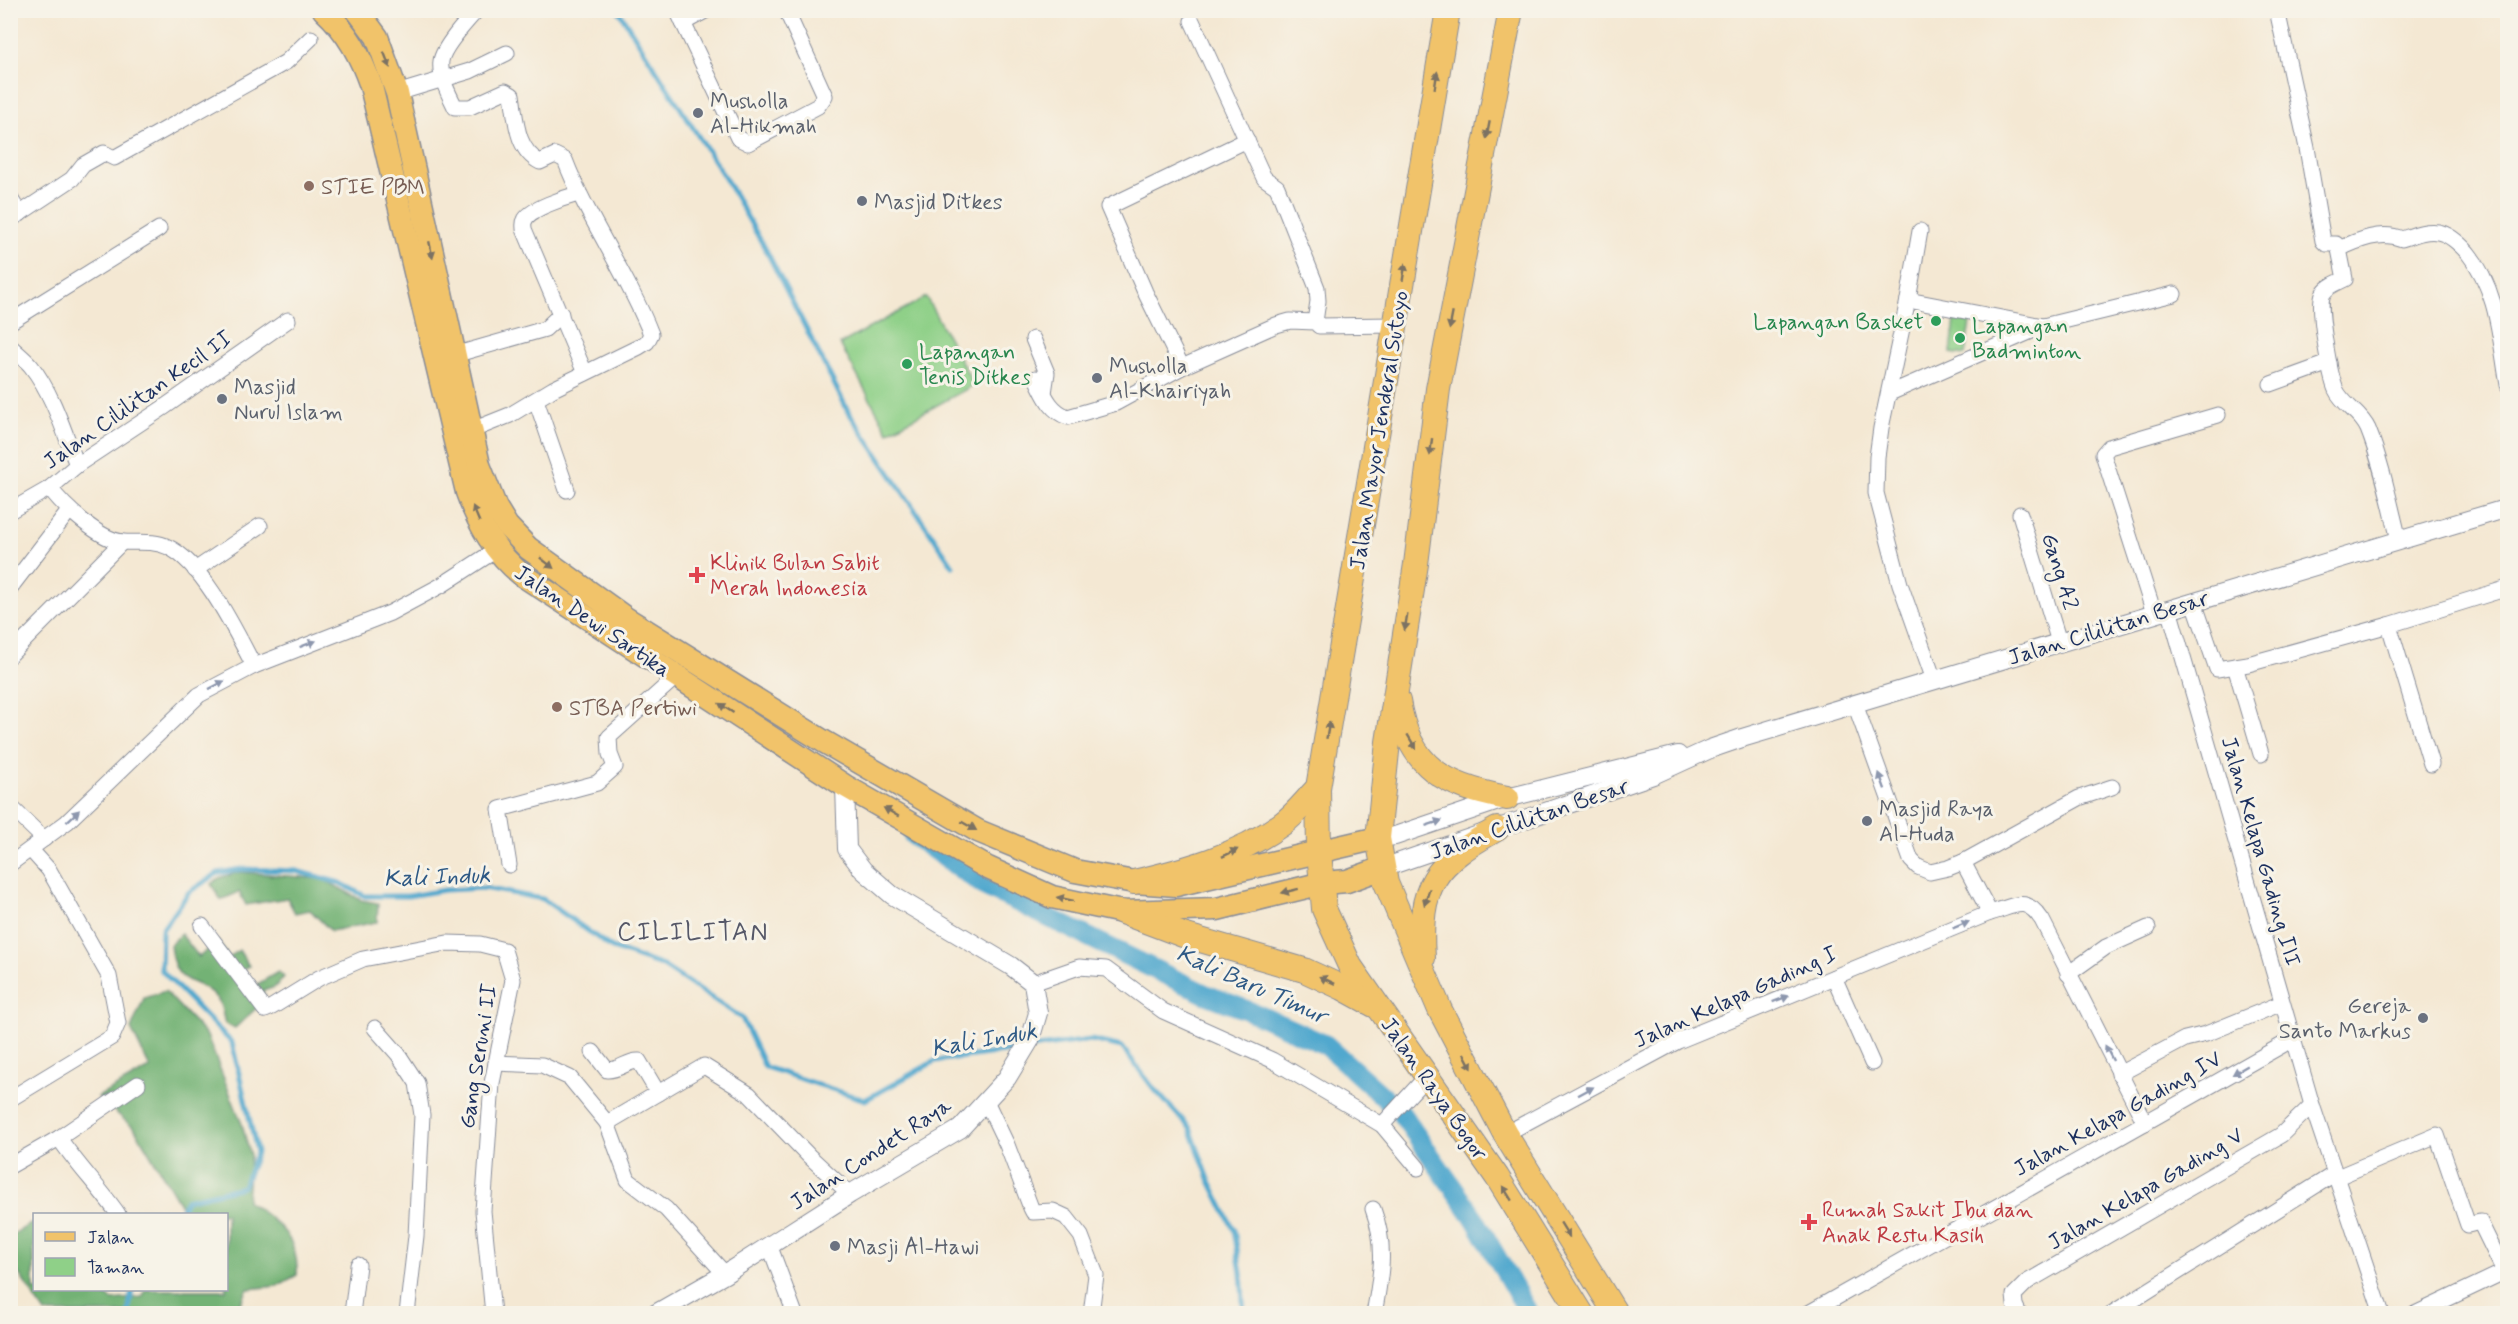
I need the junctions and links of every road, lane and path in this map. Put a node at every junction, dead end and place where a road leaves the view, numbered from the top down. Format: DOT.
graph roads {
  1 [pos="324,10"];
  2 [pos="357,10"];
  3 [pos="477,10"];
  4 [pos="707,10"];
  5 [pos="786,10"];
  6 [pos="1448,10"];
  7 [pos="1511,10"];
  8 [pos="2277,10"];
  9 [pos="680,17"];
  10 [pos="1192,21"];
  11 [pos="311,38"];
  12 [pos="507,53"];
  13 [pos="443,78"];
  14 [pos="398,93"];
  15 [pos="1247,140"];
  16 [pos="578,194"];
  17 [pos="10,198"];
  18 [pos="15,217"];
  19 [pos="159,229"];
  20 [pos="1920,231"];
  21 [pos="2339,249"];
  22 [pos="2174,294"];
  23 [pos="1908,300"];
  24 [pos="561,314"];
  25 [pos="288,320"];
  26 [pos="10,322"];
  27 [pos="1315,322"];
  28 [pos="1395,325"];
  29 [pos="2043,326"];
  30 [pos="1033,339"];
  31 [pos="10,346"];
  32 [pos="454,355"];
  33 [pos="2330,363"];
  34 [pos="1182,367"];
  35 [pos="585,373"];
  36 [pos="1036,378"];
  37 [pos="2271,384"];
  38 [pos="2508,385"];
  39 [pos="1044,393"];
  40 [pos="1890,393"];
  41 [pos="536,400"];
  42 [pos="2218,415"];
  43 [pos="470,431"];
  44 [pos="77,465"];
  45 [pos="50,488"];
  46 [pos="567,490"];
  47 [pos="2508,508"];
  48 [pos="10,511"];
  49 [pos="69,511"];
  50 [pos="2020,514"];
  51 [pos="260,526"];
  52 [pos="2398,540"];
  53 [pos="122,542"];
  54 [pos="496,550"];
  55 [pos="195,570"];
  56 [pos="10,588"];
  57 [pos="2508,588"];
  58 [pos="2194,602"];
  59 [pos="2161,611"];
  60 [pos="2389,625"];
  61 [pos="2059,642"];
  62 [pos="10,655"];
  63 [pos="254,666"];
  64 [pos="2235,666"];
  65 [pos="677,676"];
  66 [pos="1934,680"];
  67 [pos="1396,686"];
  68 [pos="1855,704"];
  69 [pos="1710,749"];
  70 [pos="2260,753"];
  71 [pos="2431,764"];
  72 [pos="845,786"];
  73 [pos="2112,787"];
  74 [pos="1318,788"];
  75 [pos="1507,798"];
  76 [pos="10,806"];
  77 [pos="1497,829"];
  78 [pos="1378,838"];
  79 [pos="44,839"];
  80 [pos="1329,848"];
  81 [pos="31,850"];
  82 [pos="1964,862"];
  83 [pos="10,864"];
  84 [pos="509,865"];
  85 [pos="1383,868"];
  86 [pos="1347,881"];
  87 [pos="1134,882"];
  88 [pos="1323,883"];
  89 [pos="1122,912"];
  90 [pos="1990,913"];
  91 [pos="202,926"];
  92 [pos="2148,928"];
  93 [pos="1424,974"];
  94 [pos="2068,974"];
  95 [pos="1834,977"];
  96 [pos="1033,983"];
  97 [pos="2282,1003"];
  98 [pos="1378,1008"];
  99 [pos="375,1028"];
  100 [pos="2293,1039"];
  101 [pos="593,1052"];
  102 [pos="496,1063"];
  103 [pos="1872,1063"];
  104 [pos="2119,1074"];
  105 [pos="1427,1076"];
  106 [pos="138,1084"];
  107 [pos="658,1093"];
  108 [pos="10,1100"];
  109 [pos="986,1101"];
  110 [pos="2312,1105"];
  111 [pos="607,1123"];
  112 [pos="1385,1123"];
  113 [pos="2145,1124"];
  114 [pos="1505,1134"];
  115 [pos="60,1138"];
  116 [pos="10,1166"];
  117 [pos="1418,1168"];
  118 [pos="2334,1176"];
  119 [pos="850,1194"];
  120 [pos="1373,1209"];
  121 [pos="117,1213"];
  122 [pos="770,1246"];
  123 [pos="358,1265"];
  124 [pos="2506,1270"];
  125 [pos="725,1274"];
  126 [pos="352,1314"];
  127 [pos="407,1314"];
  128 [pos="493,1314"];
  129 [pos="656,1314"];
  130 [pos="795,1314"];
  131 [pos="1091,1314"];
  132 [pos="1374,1314"];
  133 [pos="1582,1314"];
  134 [pos="1616,1314"];
  135 [pos="1807,1314"];
  136 [pos="2019,1314"];
  137 [pos="2111,1314"];
  138 [pos="2382,1314"];
  139 [pos="2415,1314"];
  54 -- 1 [label="main road, Jalan Dewi Sartika, one-way"];
  2 -- 14 [label="main road, Jalan Dewi Sartika, one-way"];
  3 -- 13 [label="street"];
  4 -- 9 [label="street"];
  5 -- 9 [label="street"];
  28 -- 6 [label="highway, Jalan Mayor Jenderal Sutoyo, one-way"];
  7 -- 67 [label="highway, one-way"];
  8 -- 21 [label="street"];
  10 -- 15 [label="street"];
  11 -- 18 [label="street"];
  12 -- 13 [label="street"];
  13 -- 14 [label="street"];
  13 -- 16 [label="street"];
  14 -- 32 [label="main road, Jalan Dewi Sartika, one-way"];
  15 -- 27 [label="street"];
  15 -- 34 [label="street"];
  16 -- 24 [label="street"];
  16 -- 35 [label="street"];
  17 -- 18 [label="street"];
  19 -- 26 [label="street"];
  20 -- 23 [label="street"];
  21 -- 33 [label="street"];
  21 -- 38 [label="street"];
  22 -- 29 [label="street"];
  23 -- 29 [label="street"];
  23 -- 40 [label="street"];
  24 -- 32 [label="street"];
  24 -- 35 [label="street"];
  25 -- 44 [label="street, Jalan Cililitan Kecil II"];
  27 -- 28 [label="street"];
  27 -- 34 [label="street"];
  74 -- 28 [label="highway, Jalan Mayor Jenderal Sutoyo, one-way"];
  29 -- 40 [label="street"];
  30 -- 39 [label="street"];
  31 -- 44 [label="street"];
  32 -- 43 [label="main road, Jalan Dewi Sartika"];
  33 -- 37 [label="street"];
  33 -- 52 [label="street"];
  34 -- 39 [label="street"];
  35 -- 41 [label="street"];
  36 -- 39 [label="street"];
  40 -- 66 [label="street"];
  41 -- 43 [label="street"];
  41 -- 46 [label="street"];
  42 -- 59 [label="street, Jalan Kelapa Gading III"];
  43 -- 87 [label="main road, Jalan Dewi Sartika, one-way"];
  44 -- 45 [label="street, Jalan Cililitan Kecil II"];
  45 -- 48 [label="street, Jalan Cililitan Kecil II"];
  45 -- 49 [label="street"];
  47 -- 52 [label="street, Jalan Cililitan Besar"];
  49 -- 53 [label="street"];
  49 -- 56 [label="street"];
  50 -- 61 [label="street, Gang A2"];
  51 -- 55 [label="street"];
  52 -- 58 [label="street, Jalan Cililitan Besar"];
  53 -- 55 [label="street"];
  53 -- 62 [label="street"];
  63 -- 54 [label="street, one-way"];
  54 -- 65 [label="main road, Jalan Dewi Sartika"];
  55 -- 63 [label="street"];
  57 -- 60 [label="street"];
  58 -- 59 [label="street, Jalan Cililitan Besar"];
  58 -- 64 [label="street"];
  59 -- 61 [label="street, Jalan Cililitan Besar"];
  59 -- 97 [label="street, Jalan Kelapa Gading III"];
  60 -- 64 [label="street"];
  60 -- 71 [label="street"];
  61 -- 66 [label="street, Jalan Cililitan Besar"];
  79 -- 63 [label="street, one-way"];
  64 -- 70 [label="street"];
  72 -- 65 [label="main road, Jalan Dewi Sartika, one-way"];
  65 -- 84 [label="street"];
  66 -- 68 [label="street, Jalan Cililitan Besar"];
  67 -- 75 [label="highway, one-way"];
  67 -- 78 [label="highway"];
  68 -- 69 [label="street, Jalan Cililitan Besar"];
  82 -- 68 [label="street, one-way"];
  69 -- 75 [label="street, Jalan Cililitan Besar"];
  69 -- 77 [label="street, Jalan Cililitan Besar"];
  89 -- 72 [label="main road, Jalan Dewi Sartika, one-way"];
  72 -- 96 [label="street"];
  73 -- 82 [label="street"];
  74 -- 80 [label="highway, Jalan Mayor Jenderal Sutoyo"];
  87 -- 74 [label="highway, one-way"];
  78 -- 75 [label="street, Jalan Cililitan Besar, one-way"];
  76 -- 79 [label="street"];
  77 -- 85 [label="street, Jalan Cililitan Besar"];
  77 -- 93 [label="highway, one-way"];
  78 -- 80 [label="main road, Jalan Cililitan Besar"];
  78 -- 85 [label="highway, Jalan Raya Bogor"];
  79 -- 81 [label="street"];
  80 -- 87 [label="main road, Jalan Dewi Sartika"];
  80 -- 88 [label="highway, Jalan Raya Bogor"];
  81 -- 83 [label="street"];
  81 -- 108 [label="street"];
  82 -- 90 [label="street"];
  85 -- 86 [label="main road, Jalan Cililitan Besar"];
  85 -- 93 [label="highway, Jalan Raya Bogor"];
  86 -- 88 [label="main road, Jalan Dewi Sartika"];
  88 -- 89 [label="main road, Jalan Dewi Sartika, one-way"];
  88 -- 98 [label="highway, Jalan Raya Bogor"];
  98 -- 89 [label="highway, one-way"];
  90 -- 94 [label="street, Jalan Kelapa Gading I"];
  95 -- 90 [label="street, Jalan Kelapa Gading I, one-way"];
  91 -- 102 [label="street, Gang Seruni II"];
  92 -- 94 [label="street"];
  93 -- 114 [label="highway, Jalan Raya Bogor, one-way"];
  104 -- 94 [label="street, one-way"];
  95 -- 103 [label="street"];
  114 -- 95 [label="street, Jalan Kelapa Gading I, one-way"];
  96 -- 109 [label="street, Jalan Condet Raya"];
  96 -- 112 [label="street"];
  97 -- 100 [label="street, Jalan Kelapa Gading III"];
  97 -- 104 [label="street"];
  98 -- 105 [label="highway, Jalan Raya Bogor"];
  99 -- 127 [label="street"];
  100 -- 110 [label="street, Jalan Kelapa Gading III"];
  100 -- 113 [label="street, Jalan Kelapa Gading IV, one-way"];
  101 -- 107 [label="street"];
  102 -- 111 [label="street"];
  102 -- 128 [label="street, Gang Seruni II"];
  104 -- 113 [label="street"];
  105 -- 112 [label="street"];
  133 -- 105 [label="highway, Jalan Raya Bogor, one-way"];
  106 -- 115 [label="street"];
  107 -- 111 [label="street"];
  107 -- 119 [label="street"];
  109 -- 119 [label="street, Jalan Condet Raya"];
  109 -- 131 [label="street"];
  110 -- 118 [label="street, Jalan Kelapa Gading III"];
  110 -- 136 [label="street, Jalan Kelapa Gading V"];
  111 -- 125 [label="street"];
  112 -- 117 [label="street"];
  113 -- 135 [label="street, Jalan Kelapa Gading IV"];
  114 -- 134 [label="highway, Jalan Raya Bogor, one-way"];
  115 -- 116 [label="street"];
  115 -- 121 [label="street"];
  118 -- 124 [label="street"];
  118 -- 137 [label="street"];
  118 -- 138 [label="street, Jalan Kelapa Gading III"];
  119 -- 122 [label="street, Jalan Condet Raya"];
  120 -- 132 [label="street"];
  122 -- 125 [label="street, Jalan Condet Raya"];
  122 -- 130 [label="street"];
  123 -- 126 [label="street"];
  124 -- 139 [label="street"];
  125 -- 129 [label="street, Jalan Condet Raya"];
}
